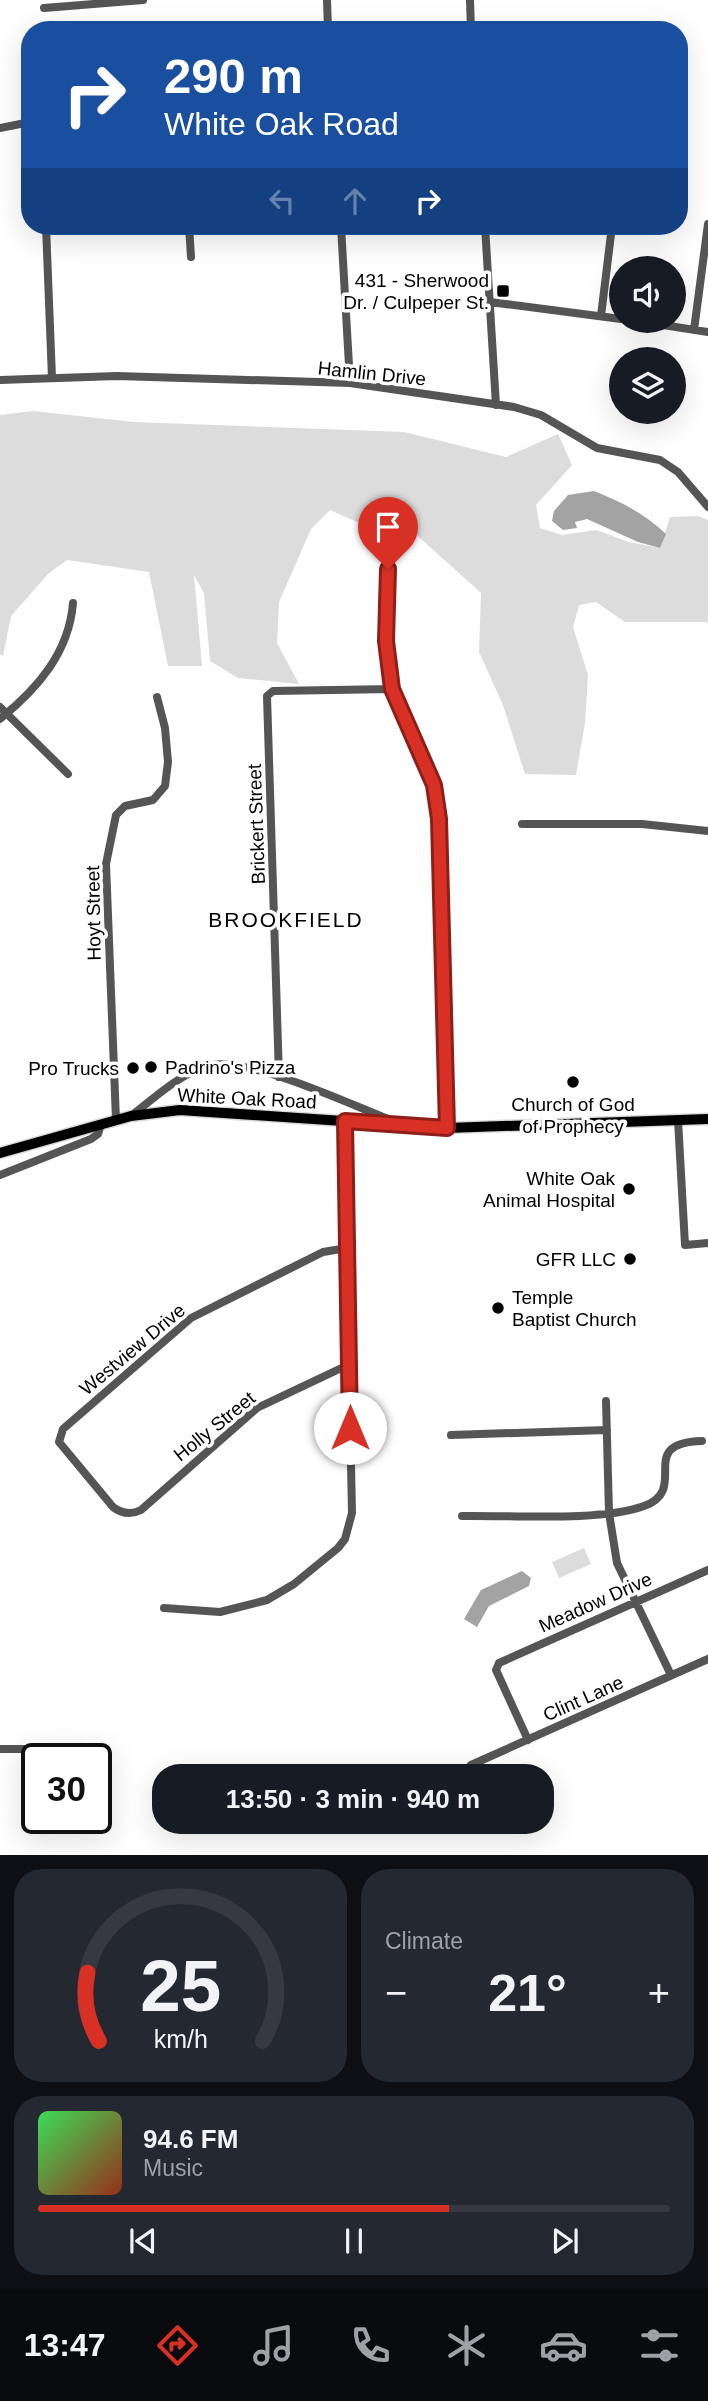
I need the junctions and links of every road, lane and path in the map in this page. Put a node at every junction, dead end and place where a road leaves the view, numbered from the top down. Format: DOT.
graph roads {
  1 [pos="144,0"];
  2 [pos="327,0"];
  3 [pos="470,0"];
  4 [pos="78,3"];
  5 [pos="44,9"];
  6 [pos="328,21"];
  7 [pos="471,21"];
  8 [pos="21,124"];
  9 [pos="0,128"];
  10 [pos="708,223"];
  11 [pos="46,235"];
  12 [pos="190,235"];
  13 [pos="342,235"];
  14 [pos="486,235"];
  15 [pos="611,235"];
  16 [pos="191,257"];
  17 [pos="490,302"];
  18 [pos="601,316"];
  19 [pos="609,317"];
  20 [pos="686,329"];
  21 [pos="694,330"];
  22 [pos="708,332"];
  23 [pos="52,378"];
  24 [pos="0,380"];
  25 [pos="350,383"];
  26 [pos="496,405"];
  27 [pos="708,508"];
  28 [pos="388,569"];
  29 [pos="73,603"];
  30 [pos="392,689"];
  31 [pos="157,697"];
  32 [pos="2,713"];
  33 [pos="68,774"];
  34 [pos="522,824"];
  35 [pos="708,831"];
  36 [pos="279,1077"];
  37 [pos="131,1116"];
  38 [pos="708,1119"];
  39 [pos="116,1120"];
  40 [pos="678,1120"];
  41 [pos="345,1121"];
  42 [pos="101,1124"];
  43 [pos="422,1127"];
  44 [pos="447,1128"];
  45 [pos="0,1153"];
  46 [pos="0,1175"];
  47 [pos="708,1243"];
  48 [pos="347,1248"];
  49 [pos="350,1364"];
  50 [pos="606,1401"];
  51 [pos="607,1430"];
  52 [pos="451,1435"];
  53 [pos="702,1441"];
  54 [pos="108,1501"];
  55 [pos="609,1513"];
  56 [pos="462,1516"];
  57 [pos="708,1570"];
  58 [pos="636,1601"];
  59 [pos="164,1608"];
  60 [pos="708,1659"];
  61 [pos="671,1675"];
  62 [pos="528,1740"];
  63 [pos="0,1749"];
  64 [pos="21,1749"];
  65 [pos="473,1764"];
  1 -- 4 [label="street"];
  2 -- 6 [label="street"];
  3 -- 7 [label="street"];
  4 -- 5 [label="street"];
  8 -- 9 [label="street"];
  10 -- 21 [label="street"];
  11 -- 23 [label="street"];
  12 -- 16 [label="street"];
  13 -- 25 [label="street"];
  14 -- 17 [label="street"];
  15 -- 18 [label="street"];
  17 -- 18 [label="street"];
  17 -- 26 [label="street"];
  18 -- 19 [label="street"];
  20 -- 21 [label="street"];
  21 -- 22 [label="street"];
  23 -- 24 [label="street, Hamlin Drive"];
  23 -- 25 [label="street, Hamlin Drive"];
  25 -- 26 [label="street, Hamlin Drive"];
  26 -- 27 [label="street, Hamlin Drive"];
  28 -- 30 [label="street"];
  29 -- 32 [label="street"];
  30 -- 36 [label="street, Brickert Street"];
  30 -- 44 [label="street"];
  31 -- 39 [label="street, Hoyt Street"];
  32 -- 33 [label="street"];
  34 -- 35 [label="street"];
  36 -- 37 [label="street"];
  36 -- 43 [label="street"];
  37 -- 39 [label="main road, White Oak Road"];
  37 -- 41 [label="main road, White Oak Road"];
  38 -- 40 [label="main road, White Oak Road"];
  39 -- 42 [label="main road, White Oak Road"];
  40 -- 44 [label="main road, White Oak Road"];
  40 -- 47 [label="street"];
  41 -- 43 [label="main road, White Oak Road"];
  41 -- 48 [label="street"];
  42 -- 45 [label="main road, White Oak Road"];
  42 -- 46 [label="street"];
  43 -- 44 [label="main road, White Oak Road"];
  48 -- 49 [label="street"];
  48 -- 54 [label="street, Westview Drive"];
  49 -- 54 [label="street, Holly Street"];
  49 -- 59 [label="street"];
  50 -- 51 [label="street"];
  51 -- 52 [label="street"];
  51 -- 55 [label="street"];
  53 -- 55 [label="street"];
  55 -- 56 [label="street"];
  55 -- 58 [label="street"];
  57 -- 58 [label="street, Meadow Drive"];
  58 -- 61 [label="street"];
  58 -- 62 [label="street, Meadow Drive"];
  60 -- 61 [label="street, Clint Lane"];
  61 -- 62 [label="street, Clint Lane"];
  62 -- 65 [label="street, Clint Lane"];
  63 -- 64 [label="street"];
}
